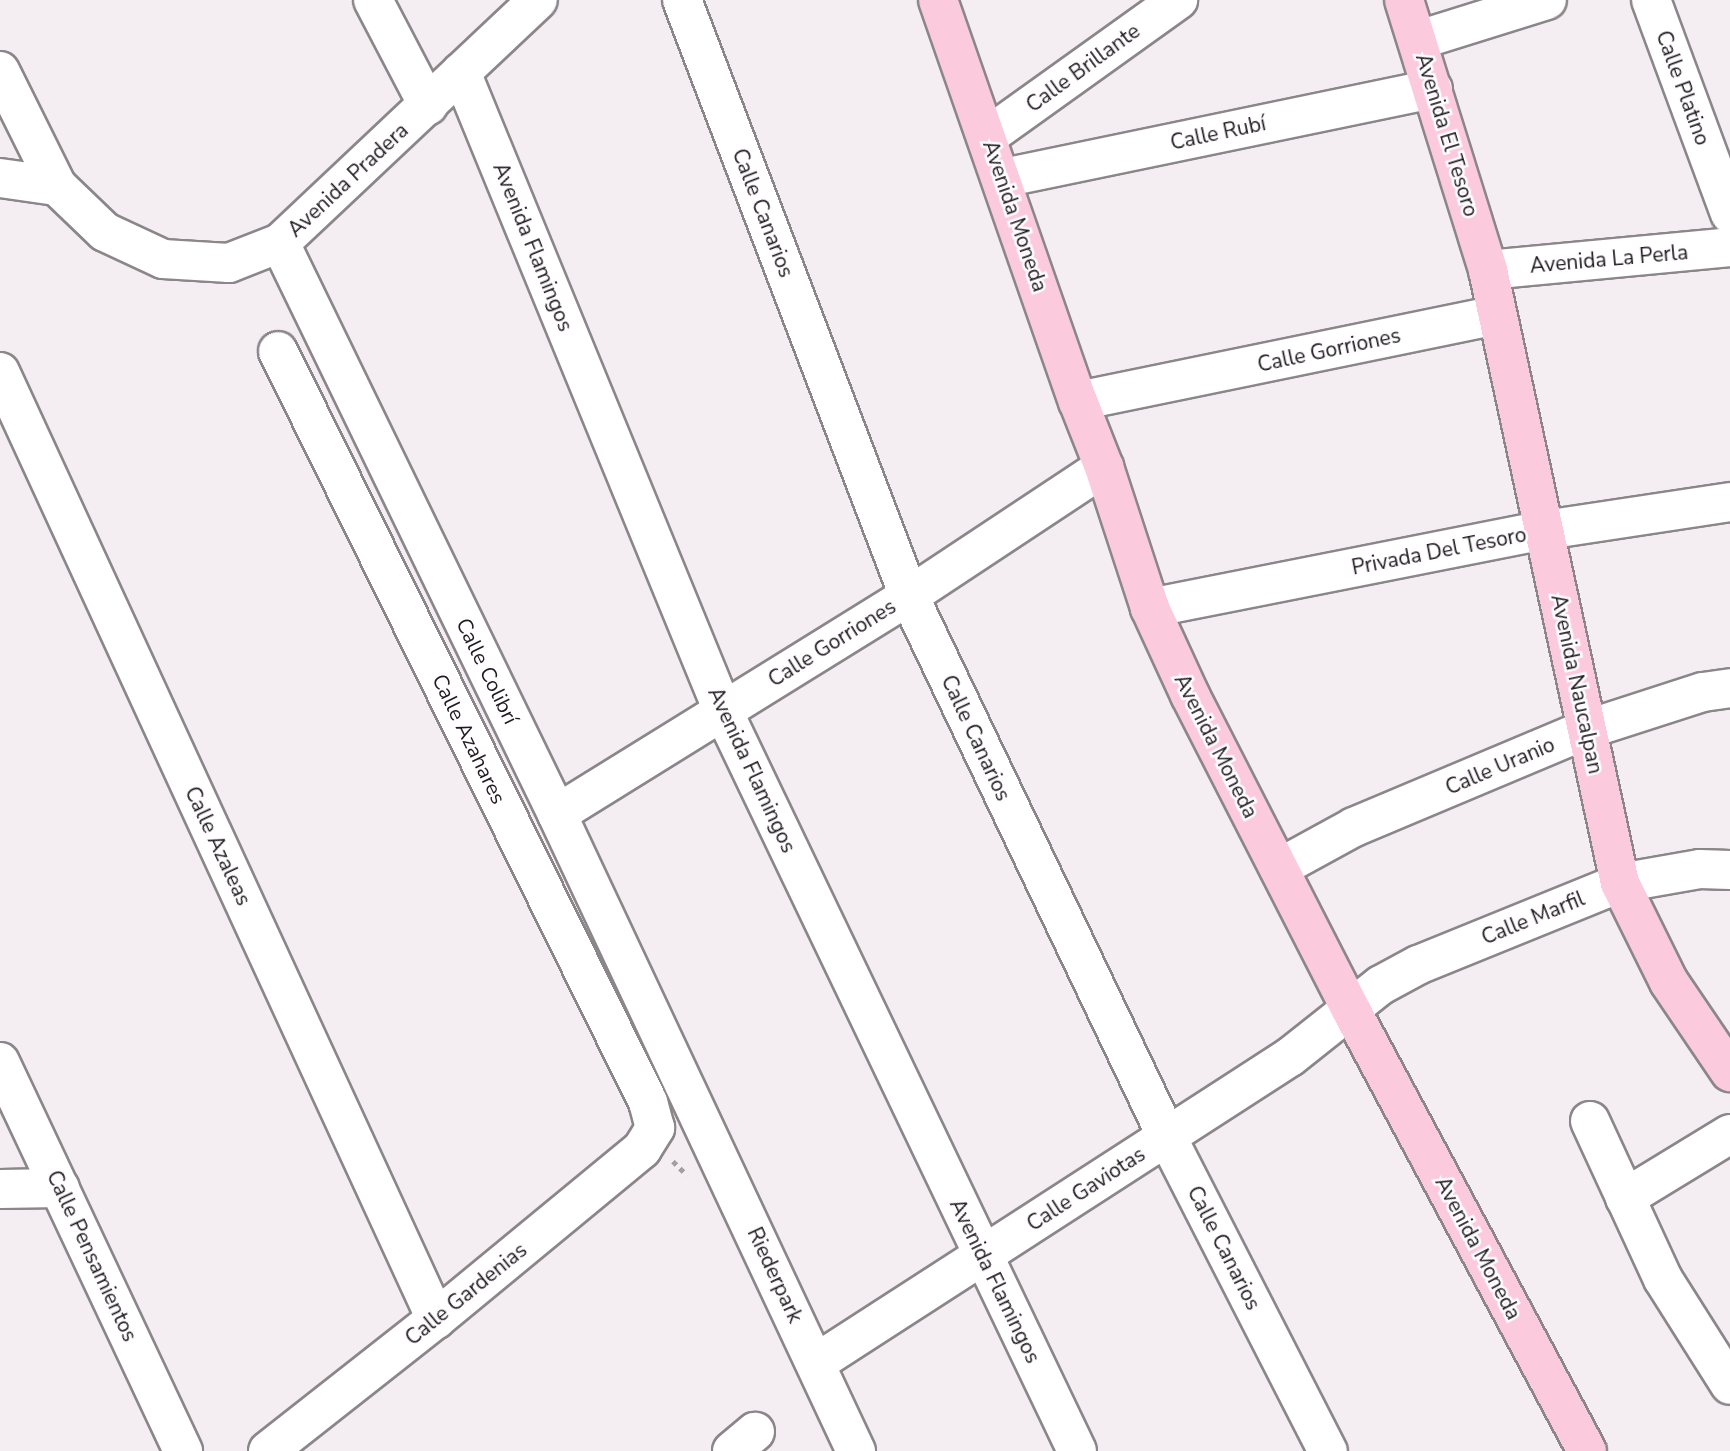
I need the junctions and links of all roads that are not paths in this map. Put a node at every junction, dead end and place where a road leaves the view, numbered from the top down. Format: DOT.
graph roads {
  1 [pos="373,0"];
  2 [pos="538,0"];
  3 [pos="681,0"];
  4 [pos="938,0"];
  5 [pos="1178,0"];
  6 [pos="1404,0"];
  7 [pos="1547,0"];
  8 [pos="1651,0"];
  9 [pos="1419,40"];
  10 [pos="0,71"];
  11 [pos="461,72"];
  12 [pos="1433,89"];
  13 [pos="428,104"];
  14 [pos="988,136"];
  15 [pos="0,178"];
  16 [pos="1003,178"];
  17 [pos="57,186"];
  18 [pos="1730,214"];
  19 [pos="280,243"];
  20 [pos="1730,247"];
  21 [pos="1488,270"];
  22 [pos="1497,315"];
  23 [pos="278,351"];
  24 [pos="0,372"];
  25 [pos="1078,401"];
  26 [pos="1104,467"];
  27 [pos="1730,502"];
  28 [pos="1545,530"];
  29 [pos="909,596"];
  30 [pos="1150,608"];
  31 [pos="1730,688"];
  32 [pos="723,711"];
  33 [pos="1585,730"];
  34 [pos="557,814"];
  35 [pos="1279,869"];
  36 [pos="1730,870"];
  37 [pos="1620,883"];
  38 [pos="1351,1010"];
  39 [pos="0,1062"];
  40 [pos="1730,1072"];
  41 [pos="692,1100"];
  42 [pos="1590,1121"];
  43 [pos="655,1128"];
  44 [pos="1730,1134"];
  45 [pos="1167,1137"];
  46 [pos="60,1188"];
  47 [pos="0,1189"];
  48 [pos="1625,1198"];
  49 [pos="983,1256"];
  50 [pos="436,1320"];
  51 [pos="816,1363"];
  52 [pos="1730,1385"];
  53 [pos="183,1451"];
  54 [pos="268,1451"];
  55 [pos="856,1451"];
  56 [pos="1077,1451"];
  57 [pos="1328,1451"];
  58 [pos="1587,1451"];
  1 -- 13 [label="street"];
  2 -- 11 [label="street, Avenida Pradera"];
  3 -- 29 [label="street, Calle Canarios"];
  4 -- 14 [label="main road, Avenida Moneda"];
  5 -- 14 [label="street, Calle Brillante"];
  6 -- 9 [label="main road, Avenida El Tesoro"];
  7 -- 9 [label="street"];
  8 -- 18 [label="street, Calle Platino"];
  9 -- 12 [label="main road, Avenida El Tesoro"];
  10 -- 17 [label="street, Avenida Pradera"];
  11 -- 13 [label="street, Avenida Pradera"];
  11 -- 32 [label="street, Avenida Flamingos"];
  12 -- 16 [label="street, Calle Rubí"];
  12 -- 21 [label="main road, Avenida El Tesoro"];
  13 -- 19 [label="street, Avenida Pradera"];
  14 -- 16 [label="main road, Avenida Moneda"];
  15 -- 17 [label="street"];
  16 -- 25 [label="main road, Avenida Moneda"];
  17 -- 19 [label="street, Avenida Pradera"];
  19 -- 34 [label="street, Calle Colibrí"];
  20 -- 21 [label="street, Avenida La Perla"];
  21 -- 22 [label="main road, Avenida Naucalpan"];
  22 -- 25 [label="street, Calle Gorriones"];
  22 -- 28 [label="main road, Avenida Naucalpan"];
  23 -- 43 [label="street, Calle Azahares"];
  24 -- 50 [label="street, Calle Azaleas"];
  25 -- 26 [label="main road, Avenida Moneda"];
  26 -- 29 [label="street, Calle Gorriones"];
  26 -- 30 [label="main road, Avenida Moneda"];
  27 -- 28 [label="street, Privada Del Tesoro"];
  28 -- 30 [label="street, Privada Del Tesoro"];
  28 -- 33 [label="main road, Avenida Naucalpan"];
  29 -- 32 [label="street, Calle Gorriones"];
  29 -- 45 [label="street, Calle Canarios"];
  30 -- 35 [label="main road, Avenida Moneda"];
  31 -- 33 [label="street, Calle Uranio"];
  32 -- 34 [label="street, Calle Gorriones"];
  32 -- 49 [label="street, Avenida Flamingos"];
  33 -- 35 [label="street, Calle Uranio"];
  33 -- 37 [label="main road, Avenida Naucalpan"];
  34 -- 41 [label="street, Calle Colibrí"];
  35 -- 38 [label="main road, Avenida Moneda"];
  36 -- 37 [label="street, Calle Marfil"];
  37 -- 38 [label="street, Calle Marfil"];
  37 -- 40 [label="main road, Avenida Naucalpan"];
  38 -- 45 [label="street, Calle Gaviotas"];
  38 -- 58 [label="main road, Avenida Moneda"];
  39 -- 46 [label="street, Calle Pensamientos"];
  41 -- 51 [label="street, Riederpark"];
  42 -- 48 [label="street"];
  43 -- 50 [label="street, Calle Gardenias"];
  44 -- 48 [label="street"];
  45 -- 49 [label="street, Calle Gaviotas"];
  45 -- 57 [label="street, Calle Canarios"];
  46 -- 47 [label="street"];
  46 -- 53 [label="street, Calle Pensamientos"];
  48 -- 52 [label="street"];
  49 -- 51 [label="street, Calle Gaviotas"];
  49 -- 56 [label="street, Avenida Flamingos"];
  50 -- 54 [label="street, Calle Gardenias"];
  51 -- 55 [label="street, Riederpark"];
}
